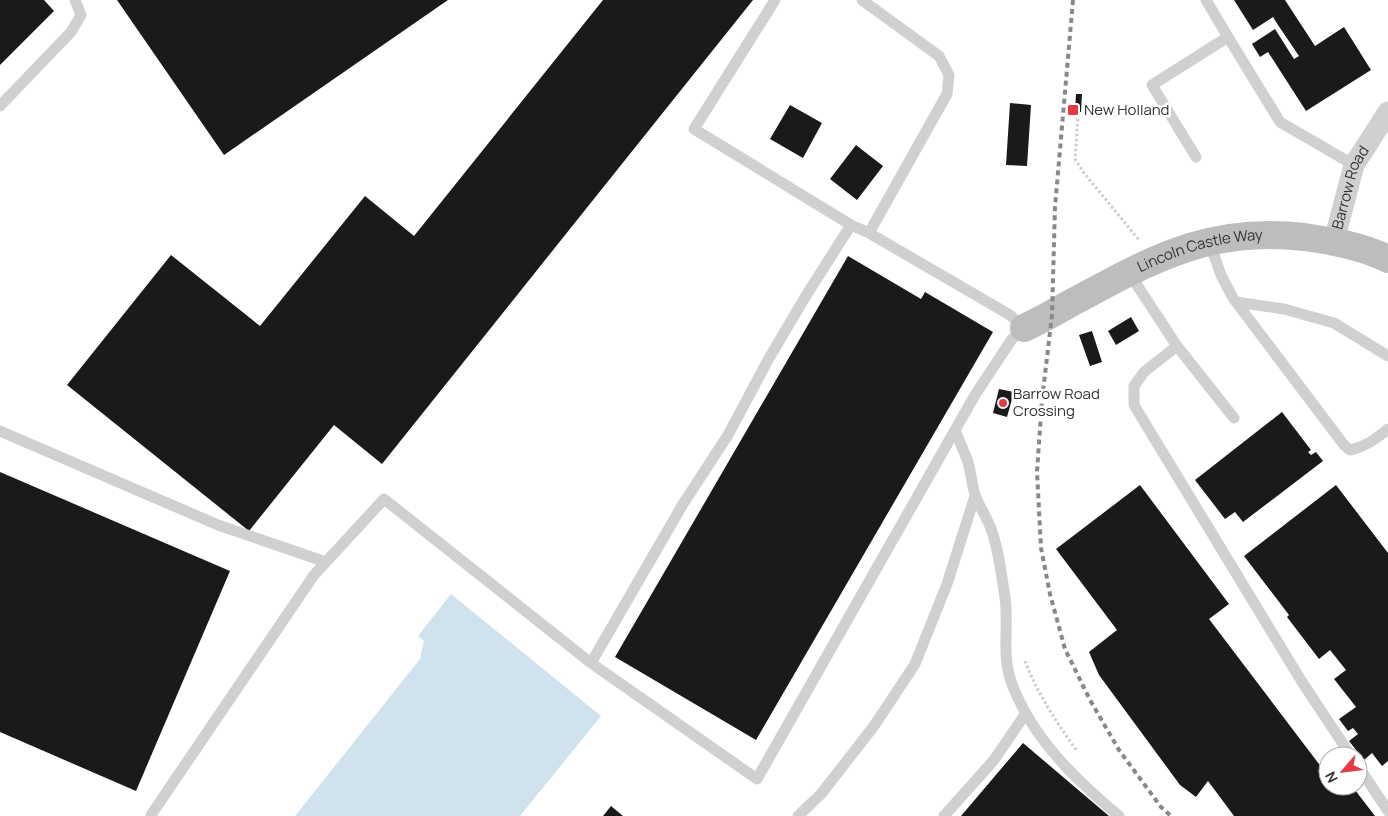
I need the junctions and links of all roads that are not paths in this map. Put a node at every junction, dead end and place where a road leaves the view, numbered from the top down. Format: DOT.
graph roads {
  1 [pos="74,0"];
  2 [pos="775,0"];
  3 [pos="862,0"];
  4 [pos="1206,0"];
  5 [pos="1228,37"];
  6 [pos="0,106"];
  7 [pos="1388,112"];
  8 [pos="1196,157"];
  9 [pos="1354,165"];
  10 [pos="851,225"];
  11 [pos="869,233"];
  12 [pos="1209,241"];
  13 [pos="1334,241"];
  14 [pos="1388,258"];
  15 [pos="1128,273"];
  16 [pos="1236,302"];
  17 [pos="1024,328"];
  18 [pos="1177,346"];
  19 [pos="1388,356"];
  20 [pos="1234,418"];
  21 [pos="1388,429"];
  22 [pos="955,430"];
  23 [pos="0,431"];
  24 [pos="975,496"];
  25 [pos="326,562"];
  26 [pos="591,662"];
  27 [pos="1026,713"];
  28 [pos="1344,746"];
  29 [pos="1368,781"];
  30 [pos="1388,811"];
  31 [pos="151,815"];
  32 [pos="798,816"];
  33 [pos="944,816"];
  34 [pos="1119,816"];
  1 -- 6 [label="lane"];
  2 -- 10 [label="lane"];
  3 -- 11 [label="lane"];
  4 -- 5 [label="lane"];
  5 -- 8 [label="lane"];
  5 -- 9 [label="lane"];
  7 -- 9 [label="street, Barrow Road"];
  9 -- 13 [label="street, Barrow Road"];
  10 -- 11 [label="lane"];
  10 -- 26 [label="lane"];
  11 -- 17 [label="lane"];
  12 -- 13 [label="main road, Lincoln Castle Way"];
  12 -- 15 [label="main road, Lincoln Castle Way"];
  12 -- 16 [label="lane"];
  13 -- 14 [label="main road, Lincoln Castle Way"];
  15 -- 17 [label="main road, Lincoln Castle Way"];
  15 -- 18 [label="lane"];
  16 -- 19 [label="lane"];
  16 -- 21 [label="lane"];
  17 -- 22 [label="lane"];
  18 -- 20 [label="lane"];
  18 -- 28 [label="lane"];
  22 -- 24 [label="lane"];
  22 -- 26 [label="lane"];
  23 -- 25 [label="lane"];
  24 -- 27 [label="lane"];
  24 -- 32 [label="lane"];
  25 -- 26 [label="lane"];
  25 -- 31 [label="lane"];
  27 -- 33 [label="lane"];
  27 -- 34 [label="lane"];
  29 -- 30 [label="lane"];
}
